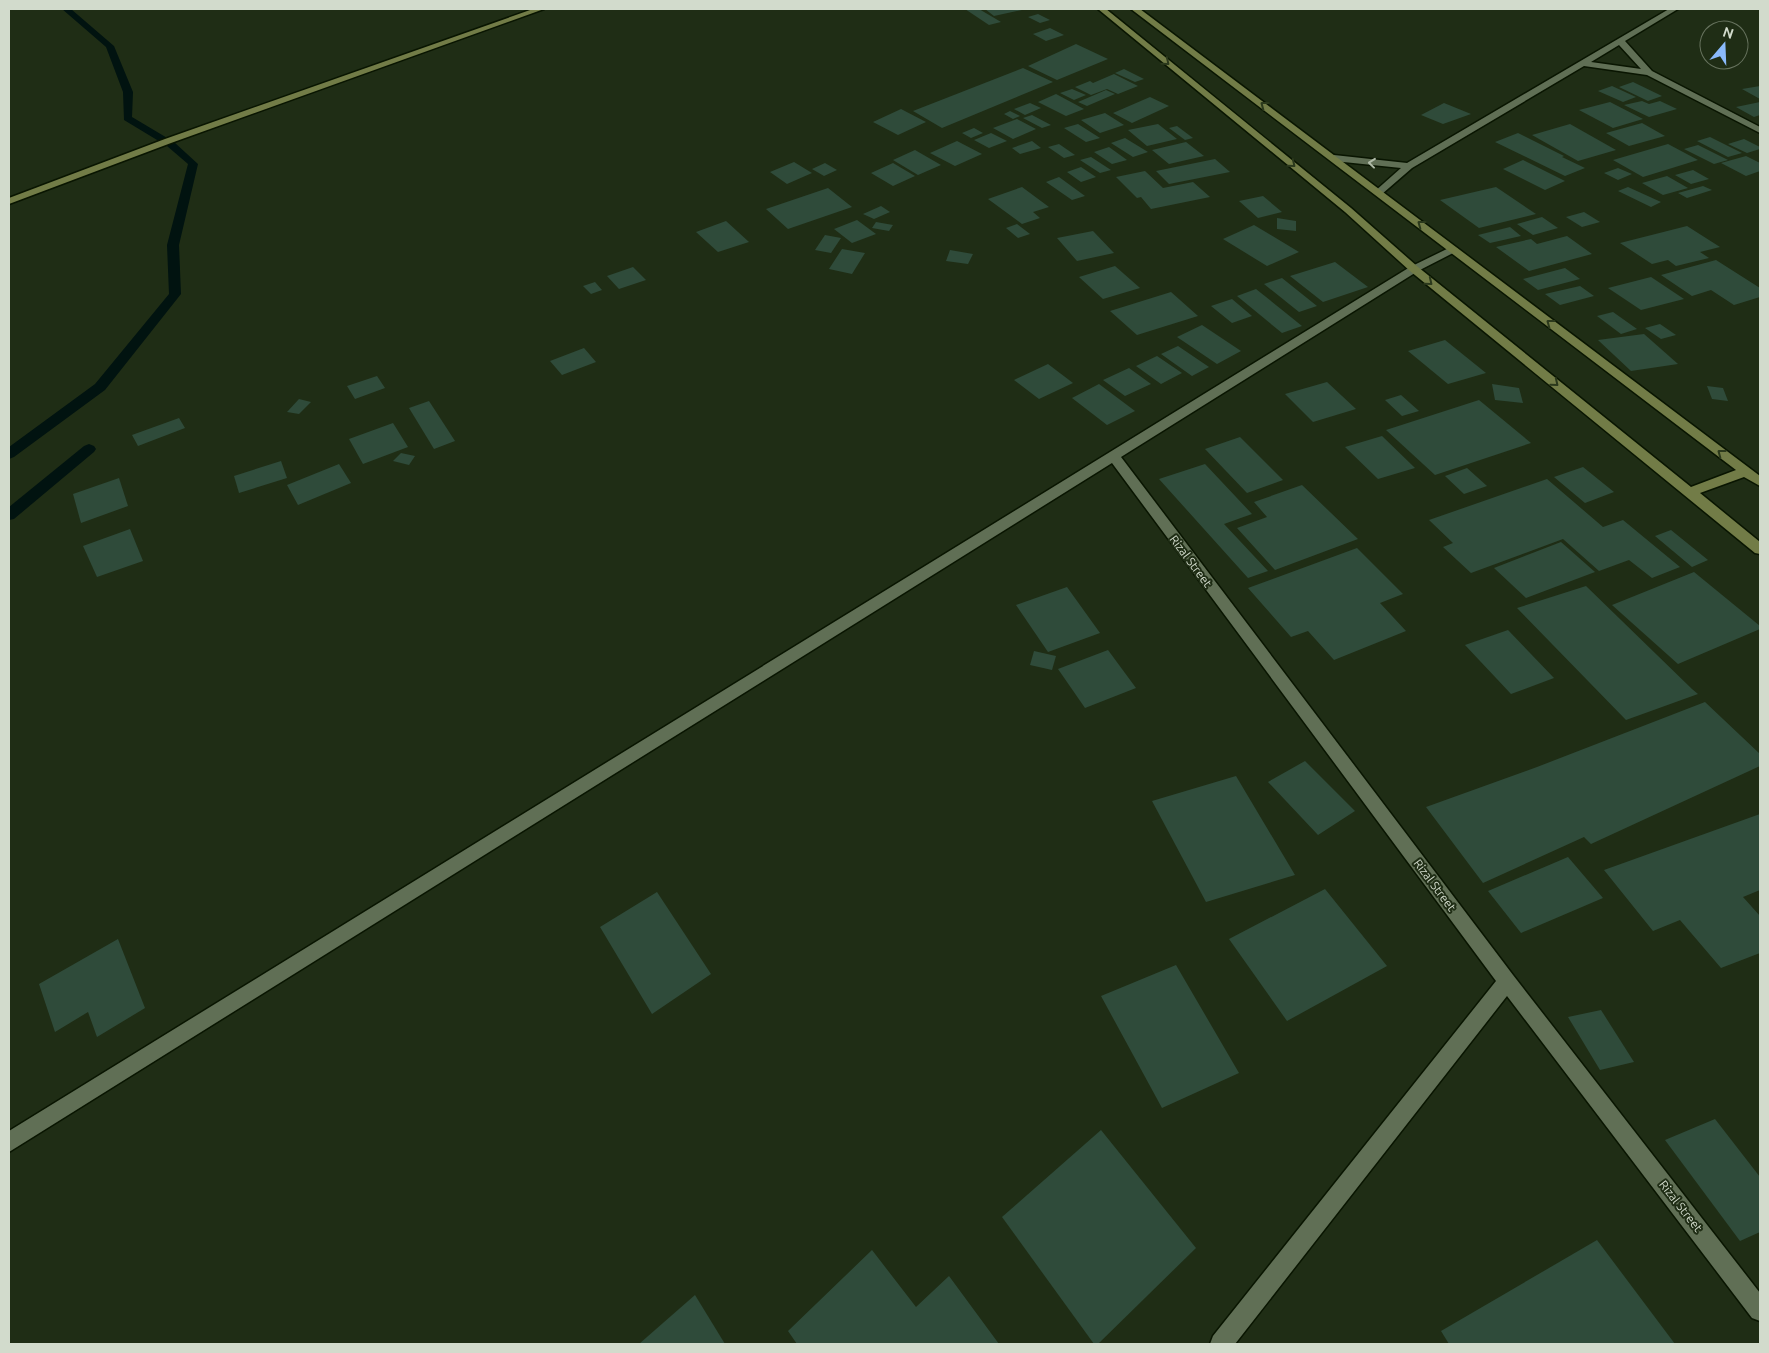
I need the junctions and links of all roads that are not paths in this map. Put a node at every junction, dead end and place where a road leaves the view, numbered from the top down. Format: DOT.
graph roads {
  1 [pos="540,9"];
  2 [pos="1102,9"];
  3 [pos="1135,9"];
  4 [pos="1674,9"];
  5 [pos="1177,40"];
  6 [pos="1620,41"];
  7 [pos="1146,45"];
  8 [pos="1584,63"];
  9 [pos="1649,73"];
  10 [pos="1760,130"];
  11 [pos="1334,158"];
  12 [pos="1410,166"];
  13 [pos="1379,192"];
  14 [pos="9,201"];
  15 [pos="1453,249"];
  16 [pos="1414,269"];
  17 [pos="1113,456"];
  18 [pos="1746,471"];
  19 [pos="1760,482"];
  20 [pos="1690,492"];
  21 [pos="1760,548"];
  22 [pos="1507,981"];
  23 [pos="9,1142"];
  24 [pos="1760,1310"];
  25 [pos="1221,1344"];
  1 -- 14 [label="street"];
  2 -- 7 [label="street"];
  3 -- 5 [label="street"];
  4 -- 6 [label="street"];
  5 -- 7 [label="street"];
  11 -- 5 [label="street, one-way"];
  6 -- 8 [label="street"];
  6 -- 9 [label="street"];
  7 -- 16 [label="street, one-way"];
  8 -- 9 [label="street"];
  8 -- 12 [label="street"];
  9 -- 10 [label="street"];
  12 -- 11 [label="street, one-way"];
  11 -- 13 [label="street"];
  12 -- 13 [label="street"];
  15 -- 13 [label="street, one-way"];
  15 -- 16 [label="street"];
  18 -- 15 [label="street, one-way"];
  16 -- 17 [label="street"];
  16 -- 20 [label="street, one-way"];
  17 -- 22 [label="street, Rizal Street"];
  17 -- 23 [label="street"];
  18 -- 19 [label="street"];
  18 -- 20 [label="street"];
  20 -- 21 [label="street"];
  22 -- 24 [label="street, Rizal Street"];
  22 -- 25 [label="street"];
}
